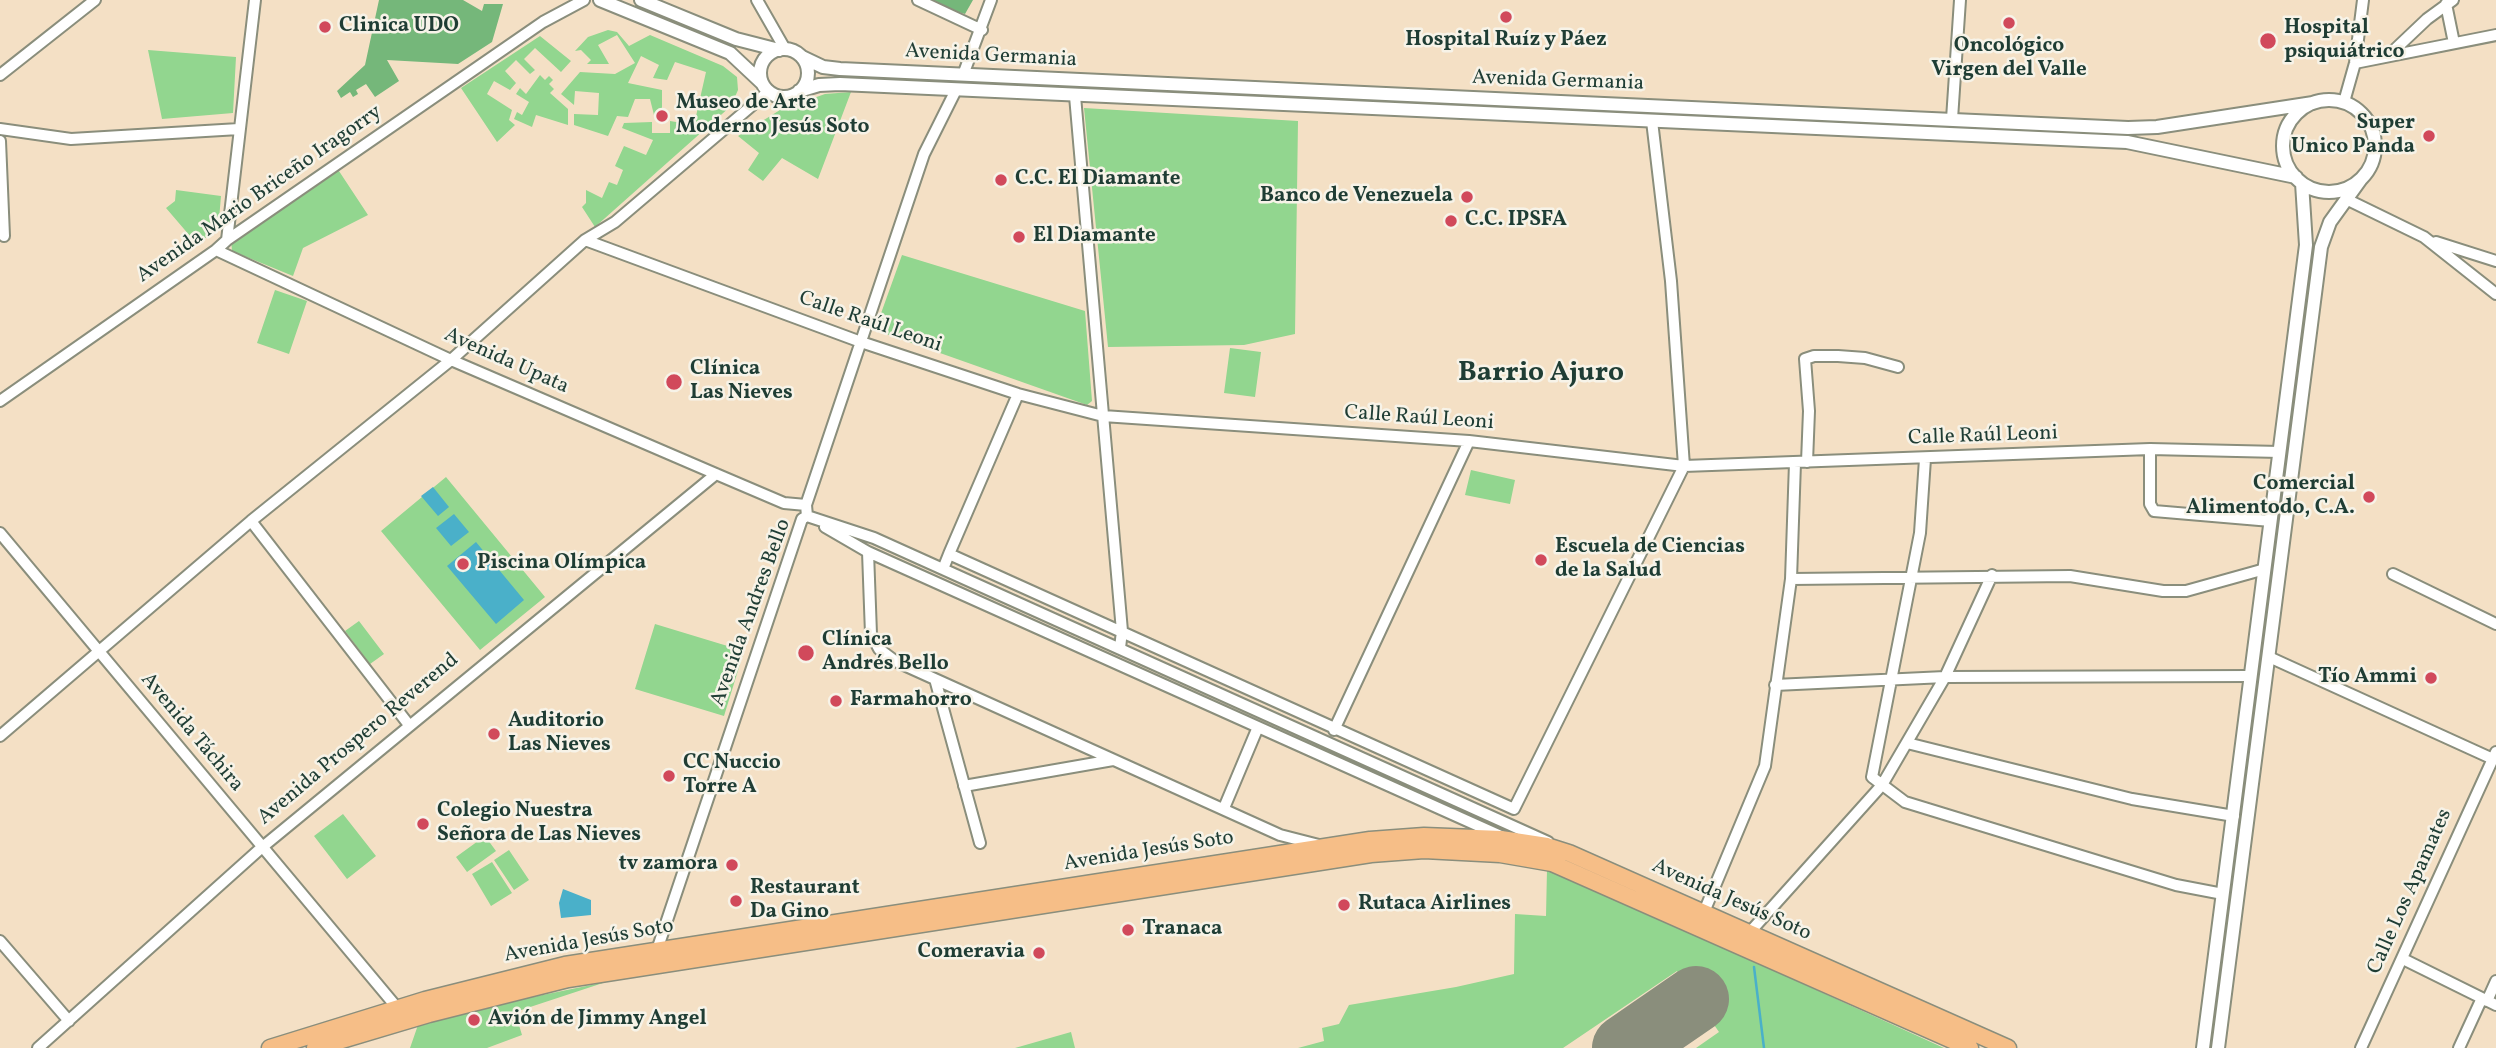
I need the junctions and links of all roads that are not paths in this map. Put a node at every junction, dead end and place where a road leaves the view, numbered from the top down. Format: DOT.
graph roads {
  1 [pos="96,0"];
  2 [pos="255,0"];
  3 [pos="559,0"];
  4 [pos="584,0"];
  5 [pos="600,0"];
  6 [pos="641,0"];
  7 [pos="757,0"];
  8 [pos="918,0"];
  9 [pos="991,0"];
  10 [pos="1960,0"];
  11 [pos="2363,0"];
  12 [pos="2450,2"];
  13 [pos="543,22"];
  14 [pos="982,30"];
  15 [pos="2496,35"];
  16 [pos="2454,43"];
  17 [pos="782,50"];
  18 [pos="2388,56"];
  19 [pos="802,57"];
  20 [pos="2356,62"];
  21 [pos="0,75"];
  22 [pos="963,75"];
  23 [pos="765,87"];
  24 [pos="956,90"];
  25 [pos="799,91"];
  26 [pos="1075,96"];
  27 [pos="2344,102"];
  28 [pos="2313,103"];
  29 [pos="1952,119"];
  30 [pos="1652,121"];
  31 [pos="0,129"];
  32 [pos="239,129"];
  33 [pos="0,141"];
  34 [pos="2361,179"];
  35 [pos="2299,180"];
  36 [pos="2346,198"];
  37 [pos="4,236"];
  38 [pos="2424,237"];
  39 [pos="227,240"];
  40 [pos="585,240"];
  41 [pos="216,250"];
  42 [pos="2496,261"];
  43 [pos="2496,294"];
  44 [pos="861,342"];
  45 [pos="451,360"];
  46 [pos="1898,367"];
  47 [pos="1018,394"];
  48 [pos="0,401"];
  49 [pos="1103,416"];
  50 [pos="1469,441"];
  51 [pos="2150,449"];
  52 [pos="2280,452"];
  53 [pos="1925,459"];
  54 [pos="1807,462"];
  55 [pos="1795,463"];
  56 [pos="1684,466"];
  57 [pos="716,474"];
  58 [pos="805,514"];
  59 [pos="251,521"];
  60 [pos="2271,521"];
  61 [pos="0,533"];
  62 [pos="868,552"];
  63 [pos="949,554"];
  64 [pos="943,569"];
  65 [pos="2265,569"];
  66 [pos="2393,574"];
  67 [pos="1992,575"];
  68 [pos="1913,576"];
  69 [pos="1791,579"];
  70 [pos="2496,624"];
  71 [pos="1122,631"];
  72 [pos="1120,648"];
  73 [pos="98,650"];
  74 [pos="2269,657"];
  75 [pos="2252,676"];
  76 [pos="1945,677"];
  77 [pos="1893,678"];
  78 [pos="935,679"];
  79 [pos="1775,685"];
  80 [pos="408,725"];
  81 [pos="1258,727"];
  82 [pos="1336,727"];
  83 [pos="0,736"];
  84 [pos="1326,741"];
  85 [pos="1907,743"];
  86 [pos="2494,755"];
  87 [pos="1115,760"];
  88 [pos="2491,778"];
  89 [pos="1882,785"];
  90 [pos="964,786"];
  91 [pos="1224,808"];
  92 [pos="2234,816"];
  93 [pos="1510,840"];
  94 [pos="980,843"];
  95 [pos="261,847"];
  96 [pos="1324,847"];
  97 [pos="1569,853"];
  98 [pos="1543,860"];
  99 [pos="2223,894"];
  100 [pos="1704,912"];
  101 [pos="1750,932"];
  102 [pos="0,941"];
  103 [pos="655,958"];
  104 [pos="2403,959"];
  105 [pos="2496,981"];
  106 [pos="2488,1001"];
  107 [pos="400,1015"];
  108 [pos="69,1021"];
  109 [pos="38,1048"];
  110 [pos="270,1048"];
  111 [pos="315,1048"];
  112 [pos="1970,1048"];
  113 [pos="2008,1048"];
  114 [pos="2203,1048"];
  115 [pos="2218,1048"];
  116 [pos="2361,1048"];
  117 [pos="2459,1048"];
  1 -- 21 [label="street"];
  2 -- 32 [label="street"];
  3 -- 13 [label="street, Avenida Mario Briceño Iragorry"];
  4 -- 13 [label="street, Avenida Mario Briceño Iragorry"];
  5 -- 23 [label="street"];
  6 -- 17 [label="street"];
  7 -- 17 [label="street"];
  8 -- 14 [label="street"];
  9 -- 14 [label="street"];
  10 -- 29 [label="street"];
  11 -- 20 [label="street"];
  12 -- 16 [label="street"];
  12 -- 18 [label="street"];
  13 -- 39 [label="street, Avenida Mario Briceño Iragorry"];
  14 -- 22 [label="street"];
  15 -- 16 [label="street"];
  16 -- 18 [label="street"];
  17 -- 19 [label="street"];
  17 -- 23 [label="street"];
  18 -- 20 [label="street"];
  19 -- 22 [label="street, Avenida Germania"];
  19 -- 25 [label="street"];
  20 -- 27 [label="street"];
  22 -- 29 [label="street, Avenida Germania"];
  23 -- 25 [label="street"];
  23 -- 40 [label="street"];
  24 -- 25 [label="street, Avenida Germania"];
  24 -- 26 [label="street, Avenida Germania"];
  24 -- 44 [label="street, Avenida Andres Bello"];
  26 -- 30 [label="street, Avenida Germania"];
  26 -- 49 [label="street"];
  27 -- 28 [label="street"];
  27 -- 34 [label="street"];
  28 -- 29 [label="street, Avenida Germania"];
  28 -- 35 [label="street"];
  30 -- 35 [label="street, Avenida Germania"];
  30 -- 56 [label="street"];
  31 -- 32 [label="street"];
  32 -- 39 [label="street"];
  33 -- 37 [label="street"];
  34 -- 35 [label="street"];
  34 -- 36 [label="street"];
  35 -- 52 [label="street"];
  36 -- 38 [label="street"];
  36 -- 74 [label="street"];
  38 -- 42 [label="street"];
  38 -- 43 [label="street"];
  39 -- 41 [label="street, Avenida Mario Briceño Iragorry"];
  40 -- 44 [label="street, Calle Raúl Leoni"];
  40 -- 45 [label="street"];
  41 -- 45 [label="street, Avenida Upata"];
  41 -- 48 [label="street, Avenida Mario Briceño Iragorry"];
  44 -- 47 [label="street, Calle Raúl Leoni"];
  44 -- 58 [label="street, Avenida Andres Bello"];
  45 -- 57 [label="street, Avenida Upata"];
  45 -- 59 [label="street"];
  46 -- 54 [label="street"];
  47 -- 49 [label="street, Calle Raúl Leoni"];
  47 -- 63 [label="street"];
  49 -- 50 [label="street, Calle Raúl Leoni"];
  49 -- 71 [label="street"];
  50 -- 56 [label="street, Calle Raúl Leoni"];
  50 -- 82 [label="street"];
  51 -- 52 [label="street, Calle Raúl Leoni"];
  51 -- 53 [label="street, Calle Raúl Leoni"];
  51 -- 60 [label="street"];
  52 -- 60 [label="street"];
  53 -- 54 [label="street, Calle Raúl Leoni"];
  53 -- 68 [label="street"];
  54 -- 55 [label="street, Calle Raúl Leoni"];
  55 -- 56 [label="street, Calle Raúl Leoni"];
  55 -- 69 [label="street"];
  56 -- 82 [label="street"];
  57 -- 58 [label="street, Avenida Upata"];
  57 -- 80 [label="street, Avenida Prospero Reverend"];
  58 -- 62 [label="street"];
  58 -- 64 [label="street"];
  58 -- 103 [label="street, Avenida Andres Bello"];
  59 -- 73 [label="street"];
  59 -- 80 [label="street"];
  60 -- 65 [label="street"];
  61 -- 73 [label="street, Avenida Táchira"];
  62 -- 78 [label="street"];
  62 -- 81 [label="street"];
  63 -- 64 [label="street"];
  63 -- 71 [label="street"];
  64 -- 72 [label="street"];
  65 -- 67 [label="street"];
  65 -- 75 [label="street"];
  66 -- 70 [label="street"];
  67 -- 68 [label="street"];
  67 -- 76 [label="street"];
  68 -- 69 [label="street"];
  68 -- 77 [label="street"];
  69 -- 79 [label="street"];
  71 -- 72 [label="street"];
  71 -- 82 [label="street"];
  72 -- 84 [label="street"];
  73 -- 83 [label="street"];
  73 -- 95 [label="street, Avenida Táchira"];
  74 -- 86 [label="street"];
  74 -- 115 [label="street"];
  75 -- 76 [label="street"];
  75 -- 92 [label="street"];
  76 -- 77 [label="street"];
  76 -- 85 [label="street"];
  77 -- 79 [label="street"];
  77 -- 89 [label="street"];
  78 -- 87 [label="street"];
  78 -- 90 [label="street"];
  79 -- 100 [label="street"];
  80 -- 95 [label="street, Avenida Prospero Reverend"];
  81 -- 91 [label="street"];
  81 -- 93 [label="street"];
  82 -- 84 [label="street"];
  84 -- 97 [label="street"];
  85 -- 89 [label="street"];
  85 -- 92 [label="street"];
  86 -- 88 [label="street, Calle Los Apamates"];
  87 -- 90 [label="street"];
  87 -- 91 [label="street"];
  88 -- 104 [label="street, Calle Los Apamates"];
  89 -- 99 [label="street"];
  89 -- 101 [label="street"];
  90 -- 94 [label="street"];
  91 -- 96 [label="street"];
  92 -- 99 [label="street"];
  93 -- 96 [label="main road, Avenida Jesús Soto"];
  93 -- 97 [label="main road, Avenida Jesús Soto"];
  93 -- 98 [label="street"];
  95 -- 107 [label="street, Avenida Táchira"];
  95 -- 108 [label="street, Avenida Prospero Reverend"];
  96 -- 103 [label="main road, Avenida Jesús Soto"];
  97 -- 100 [label="main road, Avenida Jesús Soto"];
  98 -- 103 [label="main road, Avenida Jesús Soto"];
  98 -- 112 [label="main road, Avenida Jesús Soto"];
  99 -- 114 [label="street"];
  100 -- 101 [label="main road, Avenida Jesús Soto"];
  101 -- 113 [label="main road, Avenida Jesús Soto"];
  102 -- 108 [label="street"];
  103 -- 107 [label="main road, Avenida Jesús Soto"];
  104 -- 106 [label="street"];
  104 -- 116 [label="street, Calle Los Apamates"];
  105 -- 106 [label="street"];
  106 -- 117 [label="street"];
  107 -- 110 [label="main road, Avenida Jesús Soto"];
  107 -- 111 [label="main road, Avenida Jesús Soto"];
  108 -- 109 [label="street, Avenida Prospero Reverend"];
}
